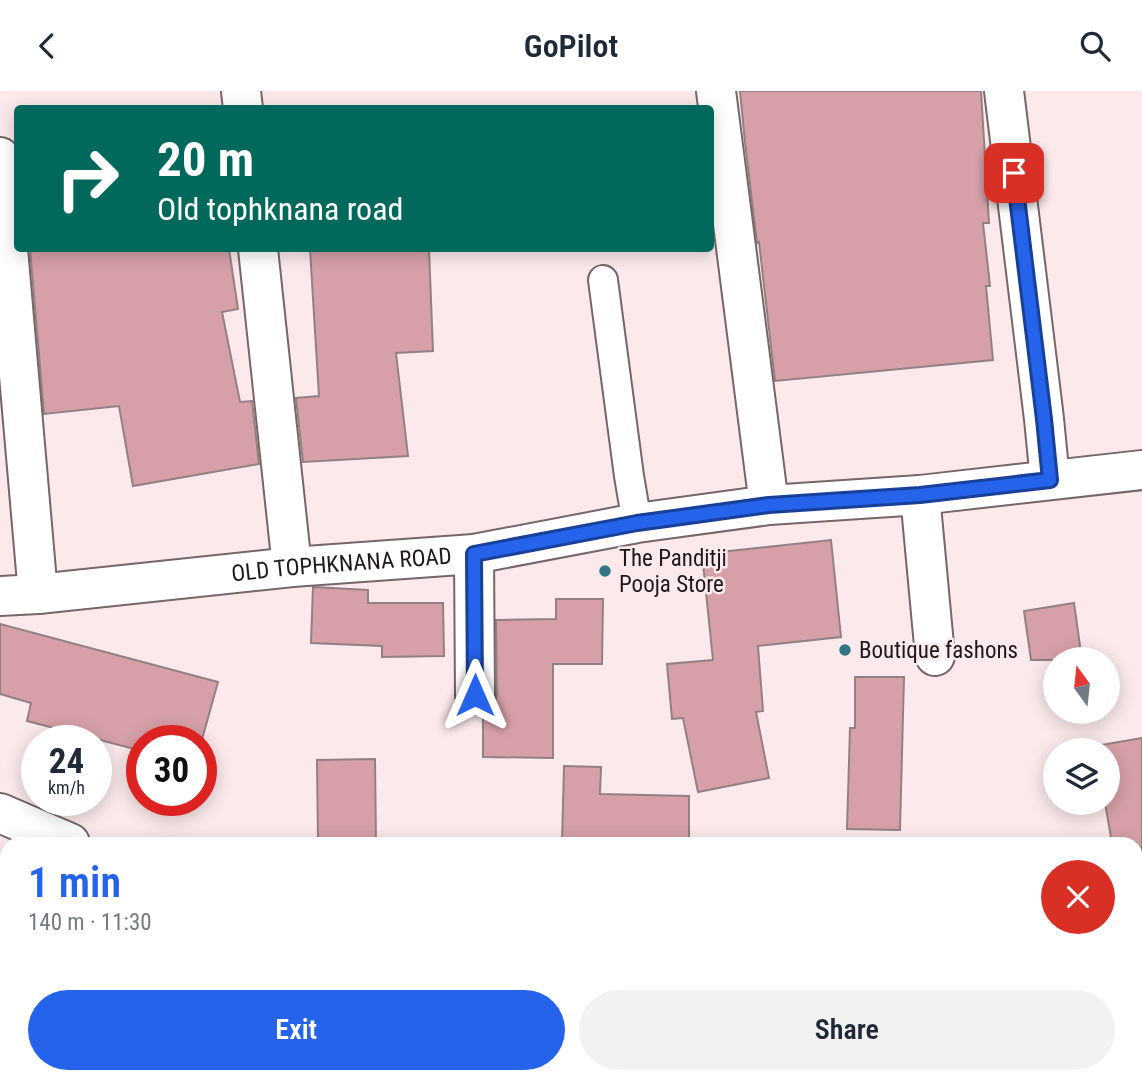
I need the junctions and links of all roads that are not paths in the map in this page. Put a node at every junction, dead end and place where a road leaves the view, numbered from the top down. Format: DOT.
graph roads {
  1 [pos="716,91"];
  2 [pos="1004,91"];
  3 [pos="0,157"];
  4 [pos="258,252"];
  5 [pos="603,280"];
  6 [pos="1142,470"];
  7 [pos="1050,480"];
  8 [pos="920,495"];
  9 [pos="769,505"];
  10 [pos="637,523"];
  11 [pos="474,554"];
  12 [pos="292,567"];
  13 [pos="38,594"];
  14 [pos="0,596"];
  15 [pos="935,656"];
  16 [pos="475,695"];
  17 [pos="0,813"];
  18 [pos="56,837"];
  1 -- 9 [label="street"];
  2 -- 7 [label="street"];
  3 -- 13 [label="street"];
  4 -- 12 [label="street"];
  5 -- 10 [label="lane"];
  6 -- 7 [label="street, OLD TOPHKNANA ROAD"];
  7 -- 8 [label="street, OLD TOPHKNANA ROAD"];
  8 -- 9 [label="street, OLD TOPHKNANA ROAD"];
  8 -- 15 [label="street"];
  9 -- 10 [label="street, OLD TOPHKNANA ROAD"];
  10 -- 11 [label="street, OLD TOPHKNANA ROAD"];
  11 -- 12 [label="street, OLD TOPHKNANA ROAD"];
  11 -- 16 [label="street"];
  12 -- 13 [label="street, OLD TOPHKNANA ROAD"];
  13 -- 14 [label="street, OLD TOPHKNANA ROAD"];
  17 -- 18 [label="street"];
}
